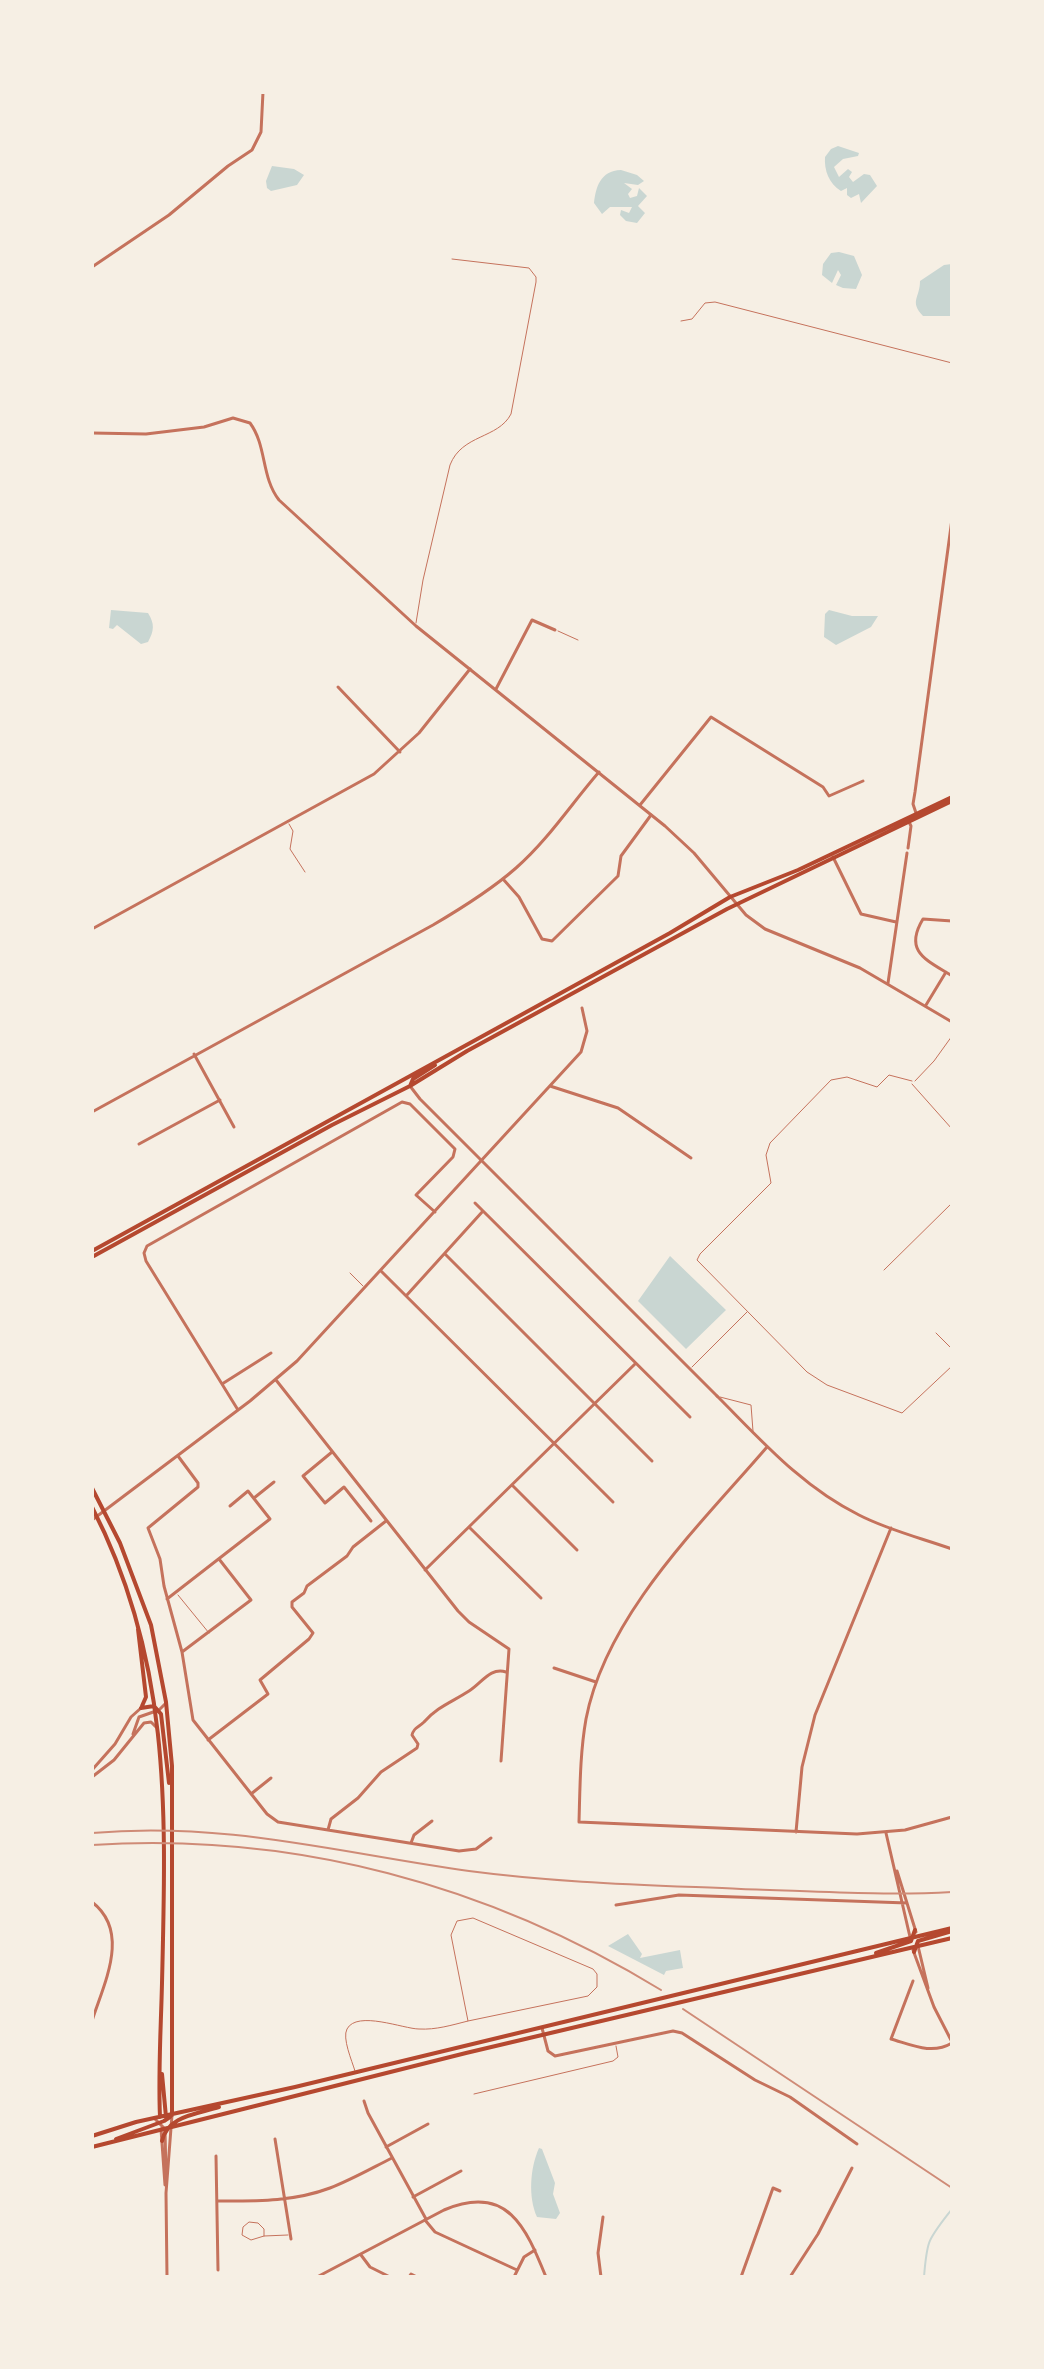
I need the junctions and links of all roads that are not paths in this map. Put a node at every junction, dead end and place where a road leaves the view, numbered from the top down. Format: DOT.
graph roads {
  1 [pos="263,92"];
  2 [pos="452,259"];
  3 [pos="92,267"];
  4 [pos="681,321"];
  5 [pos="952,363"];
  6 [pos="92,433"];
  7 [pos="952,519"];
  8 [pos="416,626"];
  9 [pos="555,630"];
  10 [pos="578,640"];
  11 [pos="470,669"];
  12 [pos="338,687"];
  13 [pos="496,689"];
  14 [pos="400,752"];
  15 [pos="599,772"];
  16 [pos="863,781"];
  17 [pos="952,799"];
  18 [pos="640,805"];
  19 [pos="651,814"];
  20 [pos="917,816"];
  21 [pos="287,822"];
  22 [pos="909,822"];
  23 [pos="833,857"];
  24 [pos="305,872"];
  25 [pos="503,879"];
  26 [pos="730,897"];
  27 [pos="736,904"];
  28 [pos="952,921"];
  29 [pos="896,922"];
  30 [pos="92,929"];
  31 [pos="946,972"];
  32 [pos="952,976"];
  33 [pos="888,983"];
  34 [pos="926,1005"];
  35 [pos="582,1008"];
  36 [pos="952,1022"];
  37 [pos="952,1036"];
  38 [pos="465,1046"];
  39 [pos="194,1054"];
  40 [pos="912,1081"];
  41 [pos="397,1083"];
  42 [pos="410,1086"];
  43 [pos="550,1086"];
  44 [pos="220,1100"];
  45 [pos="92,1112"];
  46 [pos="234,1127"];
  47 [pos="952,1129"];
  48 [pos="139,1144"];
  49 [pos="691,1158"];
  50 [pos="482,1161"];
  51 [pos="475,1203"];
  52 [pos="952,1203"];
  53 [pos="483,1211"];
  54 [pos="435,1212"];
  55 [pos="92,1251"];
  56 [pos="445,1254"];
  57 [pos="92,1257"];
  58 [pos="884,1270"];
  59 [pos="381,1271"];
  60 [pos="350,1273"];
  61 [pos="365,1288"];
  62 [pos="406,1296"];
  63 [pos="747,1312"];
  64 [pos="936,1333"];
  65 [pos="952,1349"];
  66 [pos="271,1353"];
  67 [pos="635,1364"];
  68 [pos="952,1366"];
  69 [pos="690,1369"];
  70 [pos="276,1380"];
  71 [pos="222,1384"];
  72 [pos="717,1396"];
  73 [pos="595,1403"];
  74 [pos="238,1410"];
  75 [pos="690,1417"];
  76 [pos="753,1432"];
  77 [pos="554,1444"];
  78 [pos="767,1447"];
  79 [pos="332,1452"];
  80 [pos="177,1456"];
  81 [pos="652,1461"];
  82 [pos="274,1482"];
  83 [pos="512,1485"];
  84 [pos="92,1488"];
  85 [pos="254,1498"];
  86 [pos="613,1502"];
  87 [pos="230,1506"];
  88 [pos="92,1507"];
  89 [pos="104,1511"];
  90 [pos="94,1518"];
  91 [pos="371,1521"];
  92 [pos="387,1521"];
  93 [pos="469,1527"];
  94 [pos="891,1528"];
  95 [pos="952,1549"];
  96 [pos="577,1550"];
  97 [pos="219,1559"];
  98 [pos="425,1570"];
  99 [pos="176,1593"];
  100 [pos="541,1598"];
  101 [pos="167,1599"];
  102 [pos="138,1618"];
  103 [pos="209,1633"];
  104 [pos="182,1652"];
  105 [pos="554,1668"];
  106 [pos="506,1672"];
  107 [pos="596,1682"];
  108 [pos="166,1702"];
  109 [pos="141,1708"];
  110 [pos="156,1710"];
  111 [pos="156,1727"];
  112 [pos="132,1738"];
  113 [pos="208,1740"];
  114 [pos="501,1761"];
  115 [pos="92,1768"];
  116 [pos="92,1777"];
  117 [pos="271,1778"];
  118 [pos="251,1794"];
  119 [pos="172,1805"];
  120 [pos="952,1817"];
  121 [pos="432,1821"];
  122 [pos="328,1830"];
  123 [pos="796,1832"];
  124 [pos="886,1833"];
  125 [pos="491,1838"];
  126 [pos="411,1843"];
  127 [pos="893,1862"];
  128 [pos="92,1902"];
  129 [pos="901,1903"];
  130 [pos="907,1903"];
  131 [pos="616,1905"];
  132 [pos="952,1930"];
  133 [pos="952,1938"];
  134 [pos="914,1941"];
  135 [pos="913,1981"];
  136 [pos="929,1992"];
  137 [pos="92,2021"];
  138 [pos="468,2021"];
  139 [pos="542,2028"];
  140 [pos="544,2035"];
  141 [pos="615,2043"];
  142 [pos="952,2043"];
  143 [pos="355,2072"];
  144 [pos="358,2081"];
  145 [pos="474,2094"];
  146 [pos="364,2101"];
  147 [pos="166,2122"];
  148 [pos="428,2124"];
  149 [pos="92,2136"];
  150 [pos="275,2139"];
  151 [pos="162,2141"];
  152 [pos="857,2144"];
  153 [pos="92,2147"];
  154 [pos="386,2147"];
  155 [pos="216,2156"];
  156 [pos="392,2158"];
  157 [pos="852,2168"];
  158 [pos="461,2171"];
  159 [pos="780,2191"];
  160 [pos="166,2193"];
  161 [pos="413,2197"];
  162 [pos="285,2200"];
  163 [pos="217,2201"];
  164 [pos="603,2217"];
  165 [pos="425,2220"];
  166 [pos="264,2236"];
  167 [pos="290,2237"];
  168 [pos="535,2250"];
  169 [pos="361,2255"];
  170 [pos="218,2270"];
  171 [pos="517,2270"];
  172 [pos="792,2276"];
  173 [pos="167,2277"];
  174 [pos="317,2277"];
  175 [pos="390,2277"];
  176 [pos="409,2277"];
  177 [pos="417,2277"];
  178 [pos="514,2277"];
  179 [pos="546,2277"];
  180 [pos="601,2277"];
  181 [pos="741,2277"];
  1 -- 3 [label="street"];
  2 -- 8 [label="lane"];
  4 -- 5 [label="lane"];
  6 -- 8 [label="street"];
  7 -- 20 [label="street"];
  8 -- 11 [label="street"];
  9 -- 10 [label="lane"];
  9 -- 13 [label="street"];
  11 -- 13 [label="street"];
  11 -- 14 [label="street"];
  12 -- 14 [label="street"];
  13 -- 15 [label="street"];
  14 -- 21 [label="street"];
  15 -- 18 [label="street"];
  15 -- 25 [label="street"];
  16 -- 18 [label="street"];
  17 -- 20 [label="main road"];
  18 -- 19 [label="street"];
  19 -- 25 [label="street"];
  19 -- 26 [label="street"];
  20 -- 22 [label="main road"];
  20 -- 26 [label="main road"];
  21 -- 24 [label="lane"];
  21 -- 30 [label="street"];
  22 -- 23 [label="main road"];
  22 -- 29 [label="street"];
  23 -- 27 [label="main road"];
  23 -- 29 [label="street"];
  25 -- 39 [label="street"];
  26 -- 27 [label="street"];
  26 -- 38 [label="main road"];
  27 -- 33 [label="street"];
  27 -- 42 [label="main road"];
  28 -- 31 [label="street"];
  29 -- 33 [label="street"];
  31 -- 32 [label="street"];
  31 -- 34 [label="street"];
  33 -- 34 [label="street"];
  34 -- 36 [label="street"];
  35 -- 43 [label="street"];
  37 -- 40 [label="lane"];
  38 -- 41 [label="main road"];
  38 -- 42 [label="main road"];
  39 -- 44 [label="street"];
  39 -- 45 [label="street"];
  40 -- 47 [label="lane"];
  40 -- 63 [label="lane"];
  41 -- 42 [label="main road"];
  41 -- 55 [label="main road"];
  42 -- 50 [label="street"];
  42 -- 57 [label="main road"];
  43 -- 49 [label="street"];
  43 -- 50 [label="street"];
  44 -- 46 [label="street"];
  44 -- 48 [label="street"];
  50 -- 54 [label="street"];
  50 -- 69 [label="street"];
  51 -- 53 [label="street"];
  52 -- 58 [label="lane"];
  53 -- 56 [label="street"];
  53 -- 67 [label="street"];
  54 -- 59 [label="street"];
  54 -- 71 [label="street"];
  56 -- 62 [label="street"];
  56 -- 73 [label="street"];
  59 -- 61 [label="street"];
  59 -- 62 [label="street"];
  60 -- 61 [label="lane"];
  61 -- 70 [label="street"];
  62 -- 77 [label="street"];
  63 -- 68 [label="lane"];
  63 -- 69 [label="lane"];
  64 -- 65 [label="lane"];
  66 -- 71 [label="street"];
  67 -- 73 [label="street"];
  67 -- 75 [label="street"];
  69 -- 72 [label="street"];
  70 -- 74 [label="street"];
  70 -- 79 [label="street"];
  71 -- 74 [label="street"];
  72 -- 76 [label="street"];
  72 -- 76 [label="lane"];
  73 -- 77 [label="street"];
  73 -- 81 [label="street"];
  74 -- 80 [label="street"];
  76 -- 78 [label="street"];
  77 -- 83 [label="street"];
  77 -- 86 [label="street"];
  78 -- 94 [label="street"];
  78 -- 107 [label="street"];
  79 -- 91 [label="street"];
  79 -- 92 [label="street"];
  80 -- 89 [label="street"];
  80 -- 101 [label="street"];
  82 -- 85 [label="street"];
  83 -- 93 [label="street"];
  83 -- 96 [label="street"];
  84 -- 89 [label="main road"];
  85 -- 87 [label="street"];
  85 -- 97 [label="street"];
  88 -- 90 [label="main road"];
  89 -- 90 [label="street"];
  89 -- 108 [label="main road"];
  90 -- 102 [label="main road"];
  92 -- 98 [label="street"];
  92 -- 113 [label="street"];
  93 -- 98 [label="street"];
  93 -- 100 [label="street"];
  94 -- 95 [label="street"];
  94 -- 123 [label="street"];
  97 -- 99 [label="street"];
  97 -- 103 [label="street"];
  98 -- 106 [label="street"];
  99 -- 101 [label="street"];
  99 -- 103 [label="lane"];
  101 -- 104 [label="street"];
  102 -- 109 [label="main road"];
  102 -- 110 [label="main road"];
  103 -- 104 [label="street"];
  104 -- 113 [label="street"];
  105 -- 107 [label="street"];
  106 -- 114 [label="street"];
  106 -- 122 [label="street"];
  107 -- 123 [label="street"];
  108 -- 110 [label="street"];
  108 -- 119 [label="main road"];
  109 -- 110 [label="main road"];
  109 -- 115 [label="street"];
  110 -- 111 [label="main road"];
  110 -- 112 [label="street"];
  110 -- 119 [label="main road"];
  111 -- 112 [label="street"];
  111 -- 147 [label="main road"];
  112 -- 116 [label="street"];
  113 -- 118 [label="street"];
  117 -- 118 [label="street"];
  118 -- 122 [label="street"];
  119 -- 147 [label="main road"];
  120 -- 124 [label="street"];
  121 -- 126 [label="street"];
  122 -- 126 [label="street"];
  123 -- 124 [label="street"];
  124 -- 127 [label="street"];
  125 -- 126 [label="street"];
  127 -- 129 [label="street"];
  127 -- 130 [label="street"];
  128 -- 137 [label="street"];
  129 -- 130 [label="street"];
  129 -- 131 [label="street"];
  129 -- 134 [label="street"];
  130 -- 134 [label="street"];
  132 -- 134 [label="main road"];
  133 -- 134 [label="main road"];
  134 -- 136 [label="street"];
  134 -- 136 [label="street"];
  134 -- 139 [label="main road"];
  134 -- 140 [label="main road"];
  135 -- 142 [label="street"];
  136 -- 142 [label="street"];
  138 -- 138 [label="lane"];
  138 -- 143 [label="lane"];
  139 -- 140 [label="street"];
  139 -- 143 [label="main road"];
  140 -- 141 [label="street"];
  140 -- 144 [label="main road"];
  141 -- 145 [label="lane"];
  141 -- 152 [label="street"];
  143 -- 144 [label="lane"];
  143 -- 147 [label="main road"];
  144 -- 147 [label="main road"];
  146 -- 154 [label="street"];
  147 -- 149 [label="main road"];
  147 -- 151 [label="main road"];
  147 -- 153 [label="main road"];
  147 -- 160 [label="street"];
  148 -- 154 [label="street"];
  150 -- 162 [label="street"];
  151 -- 160 [label="street"];
  154 -- 156 [label="street"];
  155 -- 163 [label="street"];
  156 -- 161 [label="street"];
  156 -- 162 [label="street"];
  157 -- 172 [label="street"];
  158 -- 161 [label="street"];
  159 -- 181 [label="street"];
  160 -- 173 [label="street"];
  161 -- 165 [label="street"];
  162 -- 163 [label="street"];
  162 -- 167 [label="street"];
  163 -- 170 [label="street"];
  164 -- 180 [label="street"];
  165 -- 168 [label="street"];
  165 -- 169 [label="street"];
  165 -- 171 [label="street"];
  166 -- 166 [label="lane"];
  166 -- 167 [label="lane"];
  168 -- 171 [label="street"];
  168 -- 179 [label="street"];
  169 -- 174 [label="street"];
  169 -- 175 [label="street"];
  171 -- 178 [label="street"];
  176 -- 177 [label="street"];
}
